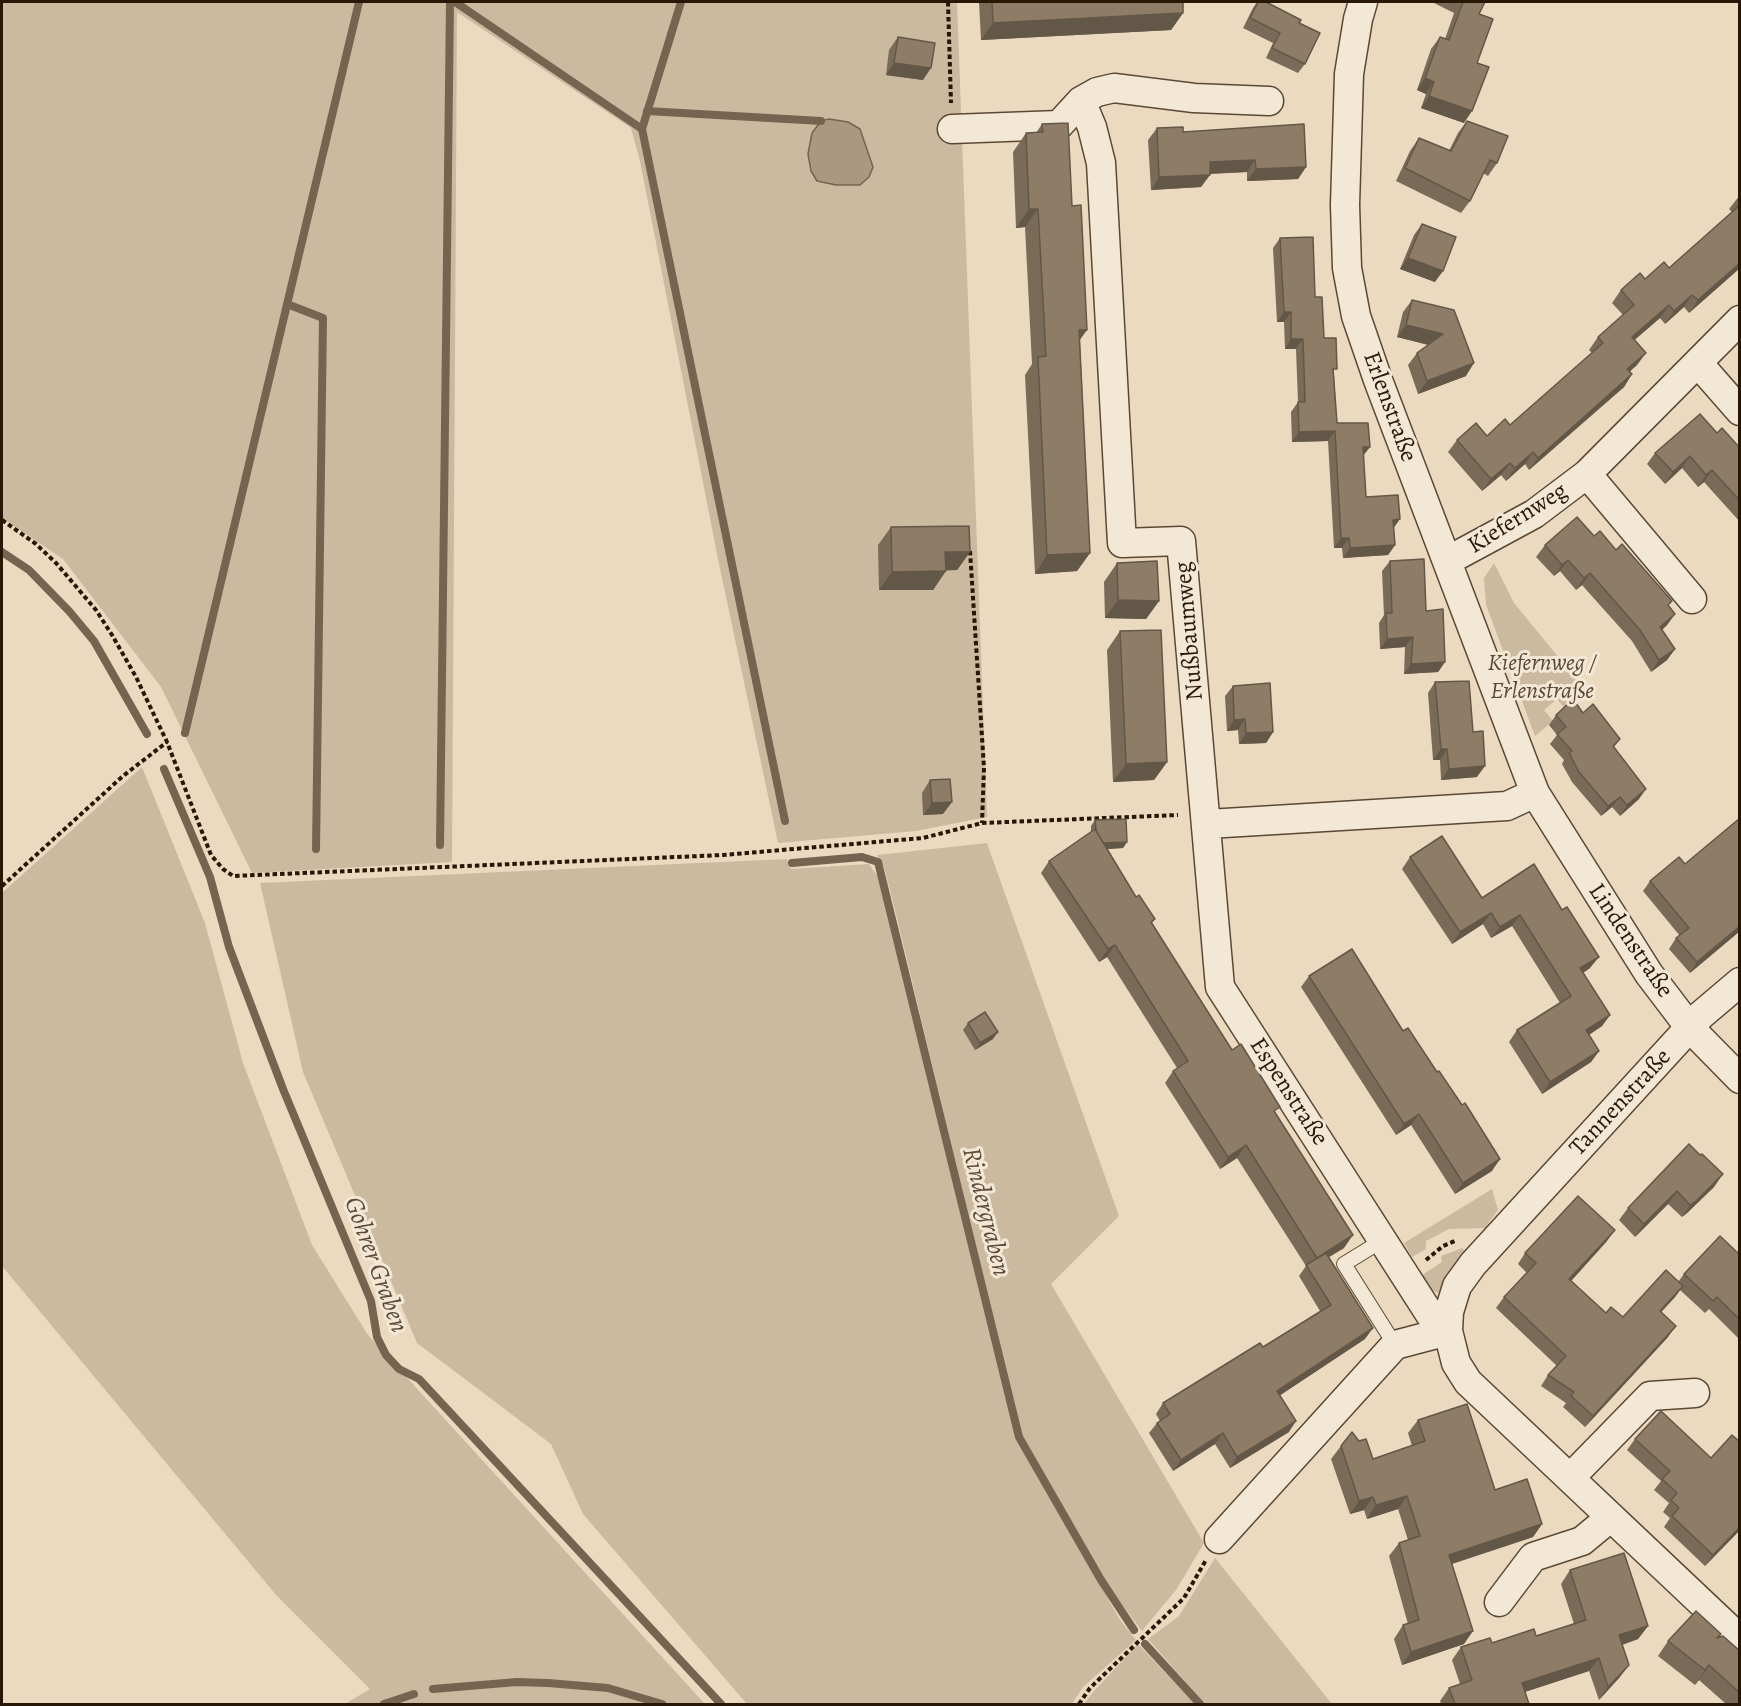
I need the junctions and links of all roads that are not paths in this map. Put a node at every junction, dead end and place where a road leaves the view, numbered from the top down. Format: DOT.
graph roads {
  1 [pos="1363,2"];
  2 [pos="1081,101"];
  3 [pos="1269,101"];
  4 [pos="952,129"];
  5 [pos="1740,320"];
  6 [pos="1698,363"];
  7 [pos="1740,411"];
  8 [pos="1587,474"];
  9 [pos="1447,561"];
  10 [pos="1692,599"];
  11 [pos="1535,793"];
  12 [pos="1208,824"];
  13 [pos="1740,982"];
  14 [pos="1690,1028"];
  15 [pos="1740,1079"];
  16 [pos="1383,1239"];
  17 [pos="1448,1331"];
  18 [pos="1395,1345"];
  19 [pos="1695,1393"];
  20 [pos="1570,1478"];
  21 [pos="1611,1517"];
  22 [pos="1219,1539"];
  23 [pos="1499,1602"];
  24 [pos="1740,1639"];
  1 -- 9 [label="street, Erlenstraße"];
  2 -- 3 [label="street"];
  2 -- 4 [label="street"];
  2 -- 12 [label="street, Nußbaumweg"];
  5 -- 6 [label="street, Kiefernweg"];
  6 -- 7 [label="street"];
  6 -- 8 [label="street, Kiefernweg"];
  8 -- 9 [label="street, Kiefernweg"];
  8 -- 10 [label="street, Kiefernweg"];
  9 -- 11 [label="street, Erlenstraße"];
  11 -- 12 [label="street"];
  11 -- 14 [label="street, Lindenstraße"];
  12 -- 16 [label="street, Espenstraße"];
  13 -- 14 [label="street, Tannenstraße"];
  14 -- 15 [label="street, Lindenstraße"];
  14 -- 17 [label="street, Tannenstraße"];
  16 -- 17 [label="street, Espenstraße"];
  16 -- 18 [label="lane"];
  17 -- 18 [label="street"];
  17 -- 20 [label="street"];
  18 -- 22 [label="street"];
  19 -- 20 [label="street"];
  20 -- 21 [label="street"];
  21 -- 23 [label="street"];
  21 -- 24 [label="street"];
}
